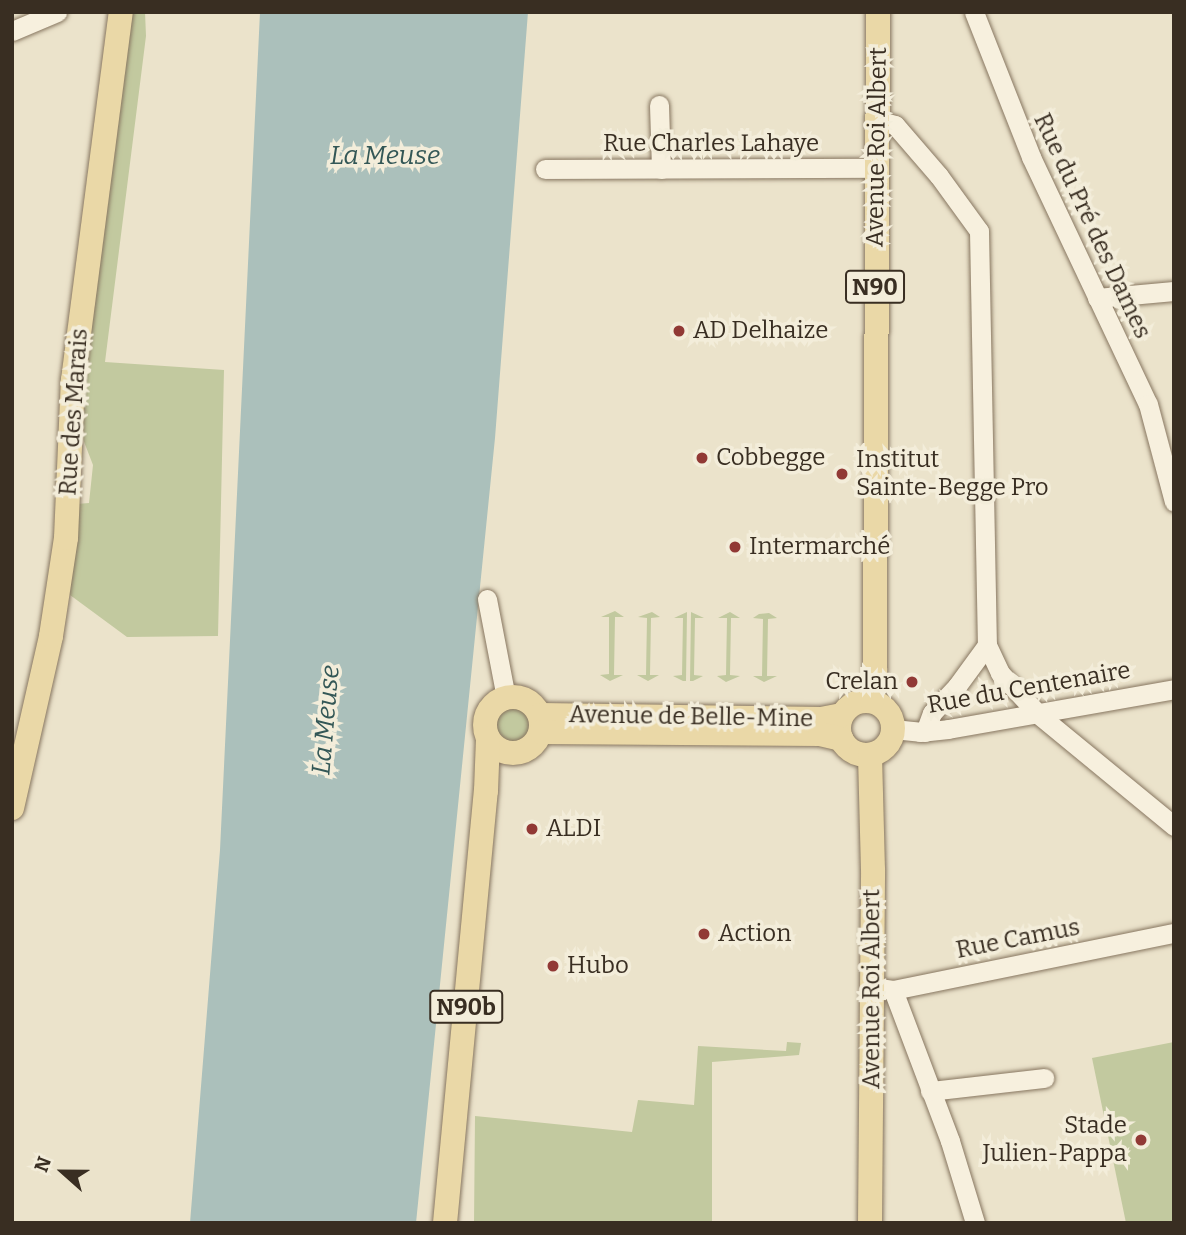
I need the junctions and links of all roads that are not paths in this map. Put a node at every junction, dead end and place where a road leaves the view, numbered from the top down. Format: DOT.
graph roads {
  1 [pos="57,12"];
  2 [pos="121,12"];
  3 [pos="878,12"];
  4 [pos="974,12"];
  5 [pos="12,31"];
  6 [pos="659,104"];
  7 [pos="877,120"];
  8 [pos="877,168"];
  9 [pos="545,169"];
  10 [pos="661,169"];
  11 [pos="1174,291"];
  12 [pos="1097,298"];
  13 [pos="1174,502"];
  14 [pos="487,598"];
  15 [pos="987,645"];
  16 [pos="1174,689"];
  17 [pos="506,698"];
  18 [pos="872,701"];
  19 [pos="1039,715"];
  20 [pos="540,724"];
  21 [pos="841,727"];
  22 [pos="894,729"];
  23 [pos="925,732"];
  24 [pos="488,738"];
  25 [pos="511,754"];
  26 [pos="870,755"];
  27 [pos="486,792"];
  28 [pos="12,808"];
  29 [pos="1174,826"];
  30 [pos="1174,933"];
  31 [pos="882,989"];
  32 [pos="1044,1078"];
  33 [pos="930,1091"];
  34 [pos="445,1223"];
  35 [pos="870,1223"];
  36 [pos="975,1223"];
  1 -- 5 [label="street"];
  2 -- 28 [label="main road, Rue des Marais"];
  3 -- 7 [label="main road, Avenue Roi Albert / N90"];
  4 -- 12 [label="street, Rue du Pré des Dames"];
  6 -- 10 [label="street"];
  7 -- 8 [label="main road, Avenue Roi Albert / N90"];
  7 -- 15 [label="street"];
  8 -- 10 [label="street, Rue Charles Lahaye"];
  8 -- 18 [label="main road, Avenue Roi Albert / N90"];
  9 -- 10 [label="street, Rue Charles Lahaye"];
  11 -- 12 [label="street"];
  12 -- 13 [label="street, Rue du Pré des Dames"];
  14 -- 17 [label="street"];
  15 -- 19 [label="street"];
  15 -- 23 [label="street"];
  16 -- 19 [label="street, Rue du Centenaire"];
  17 -- 20 [label="main road"];
  17 -- 24 [label="main road"];
  18 -- 21 [label="main road"];
  18 -- 22 [label="main road"];
  19 -- 23 [label="street, Rue du Centenaire"];
  19 -- 29 [label="street"];
  20 -- 21 [label="main road, Avenue de Belle-Mine"];
  20 -- 25 [label="main road"];
  21 -- 26 [label="main road"];
  22 -- 23 [label="street, Rue du Centenaire"];
  22 -- 26 [label="main road"];
  24 -- 25 [label="main road"];
  24 -- 27 [label="main road, N90b"];
  25 -- 27 [label="main road, N90b"];
  26 -- 31 [label="main road, Avenue Roi Albert"];
  27 -- 34 [label="main road, N90b"];
  30 -- 31 [label="street, Rue Camus"];
  31 -- 33 [label="street"];
  31 -- 35 [label="main road, Avenue Roi Albert"];
  32 -- 33 [label="street"];
  33 -- 36 [label="street"];
}
